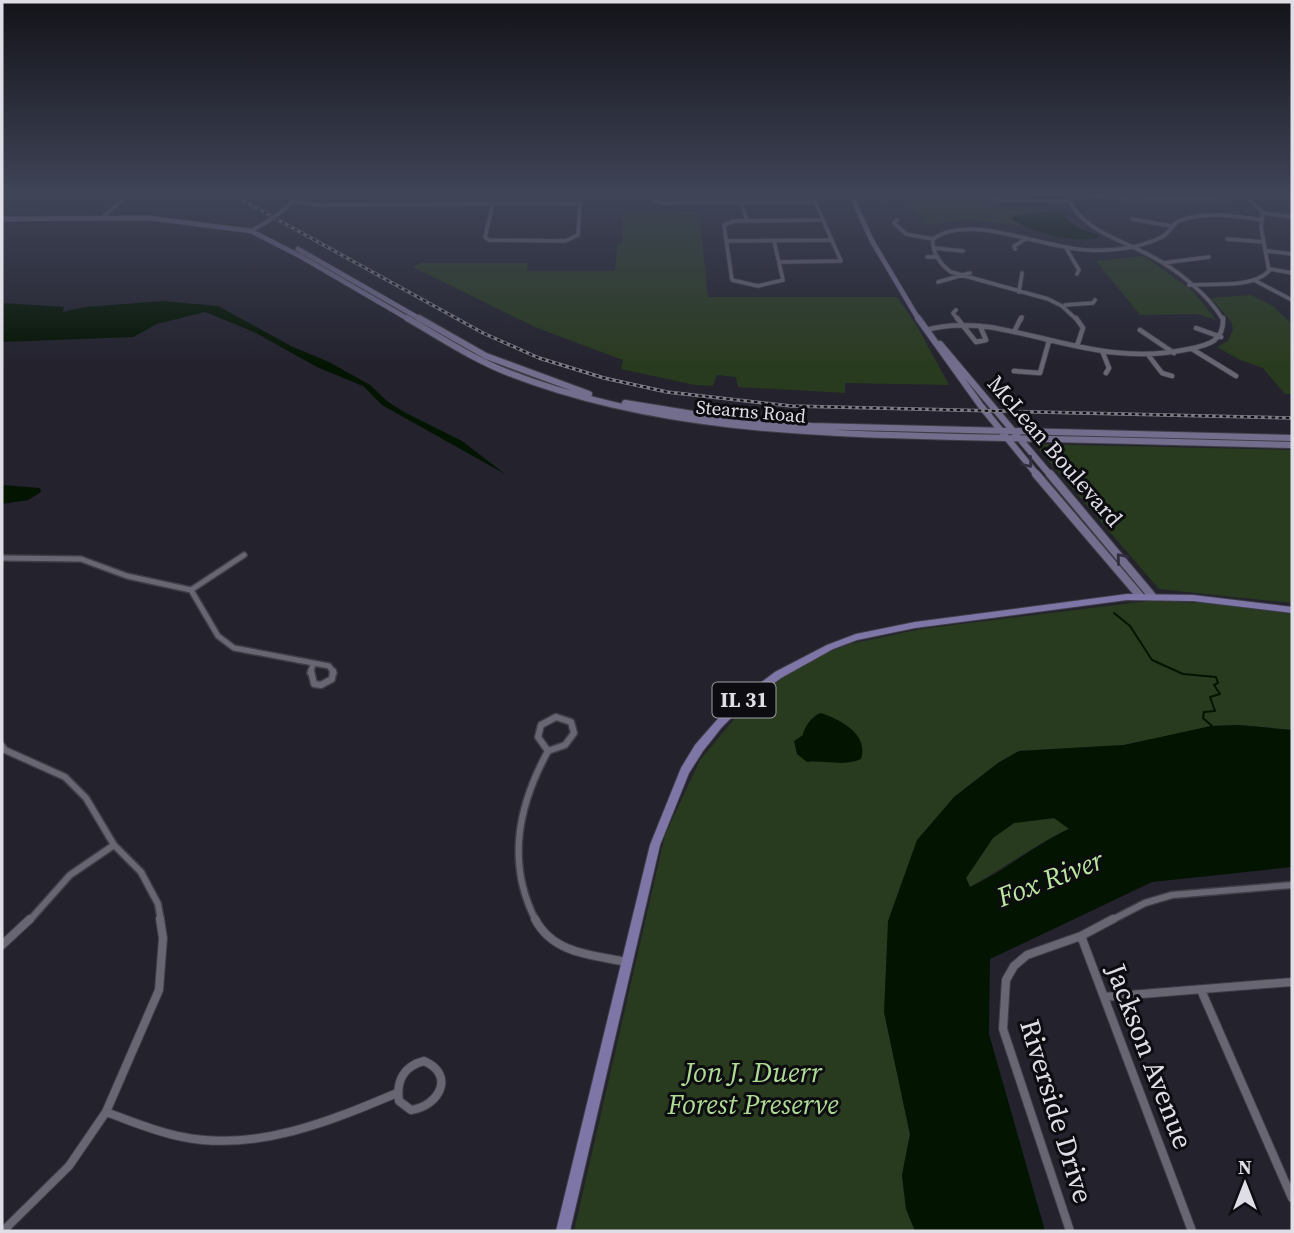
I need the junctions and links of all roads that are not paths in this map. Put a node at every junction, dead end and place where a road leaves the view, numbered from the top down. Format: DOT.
graph roads {
  1 [pos="293,253"];
  2 [pos="305,253"];
  3 [pos="728,253"];
  4 [pos="777,253"];
  5 [pos="837,253"];
  6 [pos="878,253"];
  7 [pos="936,253"];
  8 [pos="1069,253"];
  9 [pos="1143,253"];
  10 [pos="1268,253"];
  11 [pos="926,257"];
  12 [pos="938,257"];
  13 [pos="1209,257"];
  14 [pos="779,262"];
  15 [pos="1163,263"];
  16 [pos="1270,269"];
  17 [pos="1022,273"];
  18 [pos="1292,273"];
  19 [pos="970,274"];
  20 [pos="1077,274"];
  21 [pos="958,276"];
  22 [pos="1254,280"];
  23 [pos="938,282"];
  24 [pos="1189,285"];
  25 [pos="1019,292"];
  26 [pos="1095,300"];
  27 [pos="1292,300"];
  28 [pos="1065,305"];
  29 [pos="956,310"];
  30 [pos="1022,317"];
  31 [pos="963,326"];
  32 [pos="981,326"];
  33 [pos="1196,328"];
  34 [pos="1140,330"];
  35 [pos="926,331"];
  36 [pos="1014,332"];
  37 [pos="1221,337"];
  38 [pos="1049,341"];
  39 [pos="1077,346"];
  40 [pos="1192,349"];
  41 [pos="1103,353"];
  42 [pos="1174,353"];
  43 [pos="1149,356"];
  44 [pos="1014,371"];
  45 [pos="1106,373"];
  46 [pos="1172,376"];
  47 [pos="1236,376"];
  48 [pos="1001,431"];
  49 [pos="1013,431"];
  50 [pos="1007,438"];
  51 [pos="1292,438"];
  52 [pos="1020,439"];
  53 [pos="1292,445"];
  54 [pos="244,555"];
  55 [pos="2,558"];
  56 [pos="191,590"];
  57 [pos="1140,596"];
  58 [pos="1152,596"];
  59 [pos="1292,610"];
  60 [pos="313,665"];
  61 [pos="2,746"];
  62 [pos="548,751"];
  63 [pos="114,845"];
  64 [pos="1292,885"];
  65 [pos="1081,936"];
  66 [pos="2,945"];
  67 [pos="627,962"];
  68 [pos="1292,982"];
  69 [pos="1201,990"];
  70 [pos="1104,997"];
  71 [pos="397,1093"];
  72 [pos="106,1112"];
  73 [pos="1292,1198"];
  74 [pos="3,1231"];
  75 [pos="563,1231"];
  76 [pos="1070,1231"];
  77 [pos="1192,1231"];
  1 -- 50 [label="main road, Stearns Road"];
  2 -- 48 [label="main road, Stearns Road"];
  3 -- 14 [label="street"];
  4 -- 14 [label="street"];
  5 -- 14 [label="street"];
  6 -- 35 [label="main road, McLean Boulevard"];
  7 -- 12 [label="street"];
  8 -- 20 [label="street"];
  9 -- 15 [label="street"];
  10 -- 16 [label="street"];
  11 -- 12 [label="street"];
  12 -- 21 [label="street"];
  13 -- 15 [label="street"];
  15 -- 24 [label="street"];
  16 -- 18 [label="street"];
  16 -- 22 [label="street"];
  17 -- 25 [label="street"];
  19 -- 21 [label="street"];
  21 -- 23 [label="street"];
  21 -- 25 [label="street"];
  22 -- 24 [label="street"];
  22 -- 27 [label="street"];
  24 -- 37 [label="street"];
  25 -- 28 [label="street"];
  26 -- 28 [label="street"];
  28 -- 39 [label="street"];
  29 -- 31 [label="street"];
  30 -- 36 [label="street"];
  31 -- 32 [label="street"];
  31 -- 32 [label="street"];
  31 -- 35 [label="street"];
  32 -- 36 [label="street"];
  33 -- 37 [label="street"];
  34 -- 42 [label="street"];
  35 -- 48 [label="main road, McLean Boulevard"];
  35 -- 49 [label="main road, McLean Boulevard"];
  36 -- 38 [label="street"];
  37 -- 40 [label="street"];
  38 -- 39 [label="street"];
  38 -- 44 [label="street"];
  39 -- 41 [label="street"];
  40 -- 42 [label="street"];
  40 -- 47 [label="street"];
  41 -- 43 [label="street"];
  41 -- 45 [label="street"];
  42 -- 43 [label="street"];
  43 -- 46 [label="street"];
  48 -- 49 [label="main road, Stearns Road"];
  48 -- 50 [label="main road, McLean Boulevard"];
  49 -- 51 [label="main road, Stearns Road"];
  49 -- 52 [label="main road, McLean Boulevard"];
  50 -- 52 [label="main road, Stearns Road"];
  50 -- 57 [label="main road, McLean Boulevard, one-way"];
  52 -- 53 [label="main road, Stearns Road"];
  58 -- 52 [label="main road, McLean Boulevard, one-way"];
  54 -- 56 [label="street"];
  55 -- 56 [label="street"];
  56 -- 60 [label="street"];
  57 -- 58 [label="main road, IL 31"];
  57 -- 67 [label="main road, IL 31"];
  58 -- 59 [label="main road, IL 31"];
  60 -- 60 [label="street"];
  61 -- 63 [label="street"];
  62 -- 62 [label="street"];
  62 -- 67 [label="street"];
  63 -- 66 [label="street"];
  63 -- 72 [label="street"];
  64 -- 65 [label="street, Riverside Drive"];
  65 -- 70 [label="street, Jackson Avenue"];
  65 -- 76 [label="street, Riverside Drive"];
  67 -- 75 [label="main road, IL 31"];
  68 -- 69 [label="street"];
  69 -- 70 [label="street"];
  69 -- 73 [label="street"];
  70 -- 77 [label="street, Jackson Avenue"];
  71 -- 71 [label="street"];
  71 -- 72 [label="street"];
  72 -- 74 [label="street"];
}
